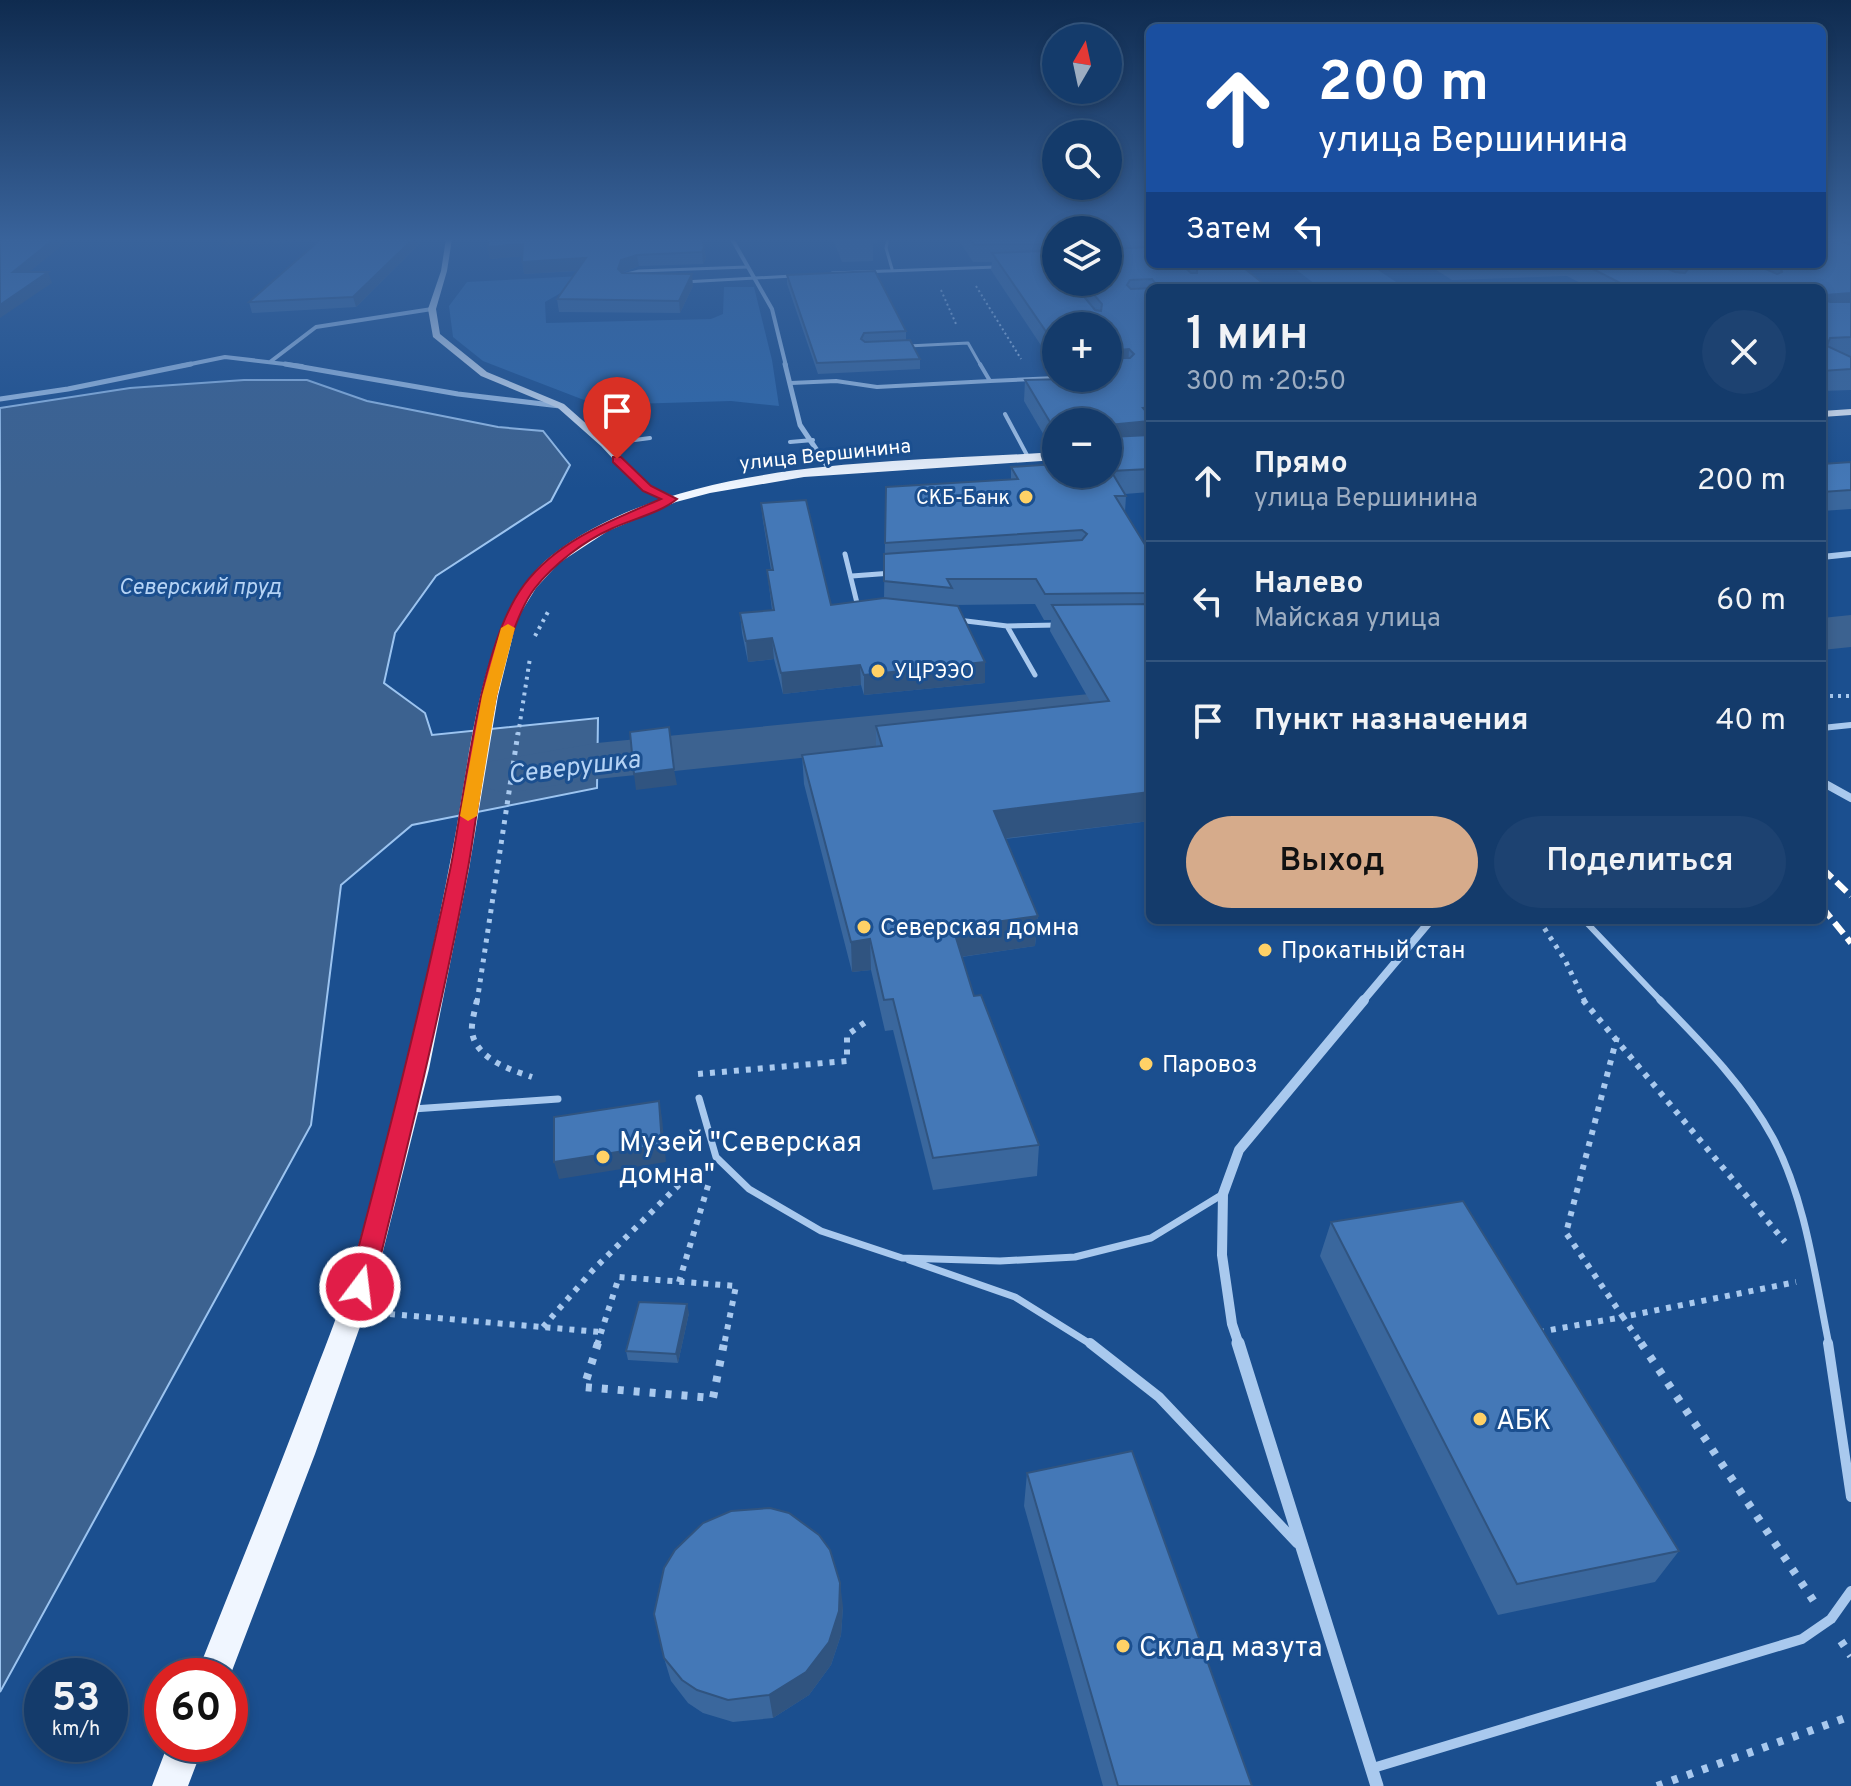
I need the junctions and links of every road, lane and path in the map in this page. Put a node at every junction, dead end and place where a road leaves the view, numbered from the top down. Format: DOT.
graph roads {
  1 [pos="346,322"];
  2 [pos="434,322"];
  3 [pos="775,322"];
  4 [pos="956,322"];
  5 [pos="999,322"];
  6 [pos="968,343"];
  7 [pos="895,347"];
  8 [pos="269,362"];
  9 [pos="1024,363"];
  10 [pos="1042,379"];
  11 [pos="990,381"];
  12 [pos="791,383"];
  13 [pos="0,399"];
  14 [pos="561,406"];
  15 [pos="1851,412"];
  16 [pos="1005,414"];
  17 [pos="1826,414"];
  18 [pos="650,438"];
  19 [pos="813,440"];
  20 [pos="790,442"];
  21 [pos="604,444"];
  22 [pos="1042,456"];
  23 [pos="1028,457"];
  24 [pos="830,470"];
  25 [pos="671,499"];
  26 [pos="845,554"];
  27 [pos="1851,554"];
  28 [pos="1826,557"];
  29 [pos="897,572"];
  30 [pos="852,576"];
  31 [pos="554,599"];
  32 [pos="858,609"];
  33 [pos="948,619"];
  34 [pos="1071,625"];
  35 [pos="1007,626"];
  36 [pos="534,639"];
  37 [pos="531,654"];
  38 [pos="1035,675"];
  39 [pos="1826,696"];
  40 [pos="1851,696"];
  41 [pos="1851,725"];
  42 [pos="1826,728"];
  43 [pos="1826,784"];
  44 [pos="1851,798"];
  45 [pos="1428,924"];
  46 [pos="1542,924"];
  47 [pos="1588,924"];
  48 [pos="867,1021"];
  49 [pos="1617,1037"];
  50 [pos="697,1074"];
  51 [pos="535,1078"];
  52 [pos="699,1098"];
  53 [pos="558,1099"];
  54 [pos="406,1110"];
  55 [pos="716,1157"];
  56 [pos="1223,1194"];
  57 [pos="1787,1246"];
  58 [pos="902,1258"];
  59 [pos="1812,1279"];
  60 [pos="679,1282"];
  61 [pos="390,1314"];
  62 [pos="1623,1317"];
  63 [pos="543,1327"];
  64 [pos="600,1332"];
  65 [pos="1534,1333"];
  66 [pos="1851,1497"];
  67 [pos="1305,1551"];
  68 [pos="1851,1591"];
  69 [pos="1829,1624"];
  70 [pos="1851,1656"];
  71 [pos="220,1658"];
  72 [pos="1851,1716"];
  73 [pos="179,1762"];
  74 [pos="1373,1768"];
  75 [pos="170,1786"];
  76 [pos="1377,1786"];
  77 [pos="1657,1786"];
  1 -- 8 [label="street"];
  2 -- 14 [label="street"];
  3 -- 12 [label="street"];
  4 -- 6 [label="path"];
  5 -- 9 [label="path"];
  6 -- 7 [label="lane"];
  6 -- 11 [label="lane"];
  8 -- 13 [label="street"];
  8 -- 14 [label="street"];
  10 -- 11 [label="lane"];
  11 -- 12 [label="lane"];
  12 -- 19 [label="street"];
  14 -- 21 [label="street"];
  15 -- 17 [label="main road"];
  16 -- 23 [label="lane"];
  18 -- 21 [label="lane"];
  19 -- 20 [label="lane"];
  19 -- 24 [label="street"];
  21 -- 25 [label="street"];
  22 -- 23 [label="main road, улица Вершинина"];
  23 -- 24 [label="main road, улица Вершинина"];
  24 -- 25 [label="main road, улица Вершинина"];
  25 -- 54 [label="main road, улица Вершинина"];
  26 -- 30 [label="lane"];
  27 -- 28 [label="street"];
  29 -- 30 [label="lane"];
  30 -- 32 [label="lane"];
  31 -- 36 [label="path"];
  33 -- 35 [label="lane"];
  34 -- 35 [label="lane"];
  35 -- 38 [label="lane"];
  37 -- 51 [label="path"];
  39 -- 40 [label="path"];
  41 -- 42 [label="street"];
  43 -- 44 [label="street"];
  45 -- 56 [label="street"];
  46 -- 49 [label="path"];
  47 -- 66 [label="lane"];
  48 -- 50 [label="path"];
  49 -- 57 [label="path"];
  49 -- 62 [label="path"];
  52 -- 55 [label="lane"];
  53 -- 54 [label="lane"];
  54 -- 71 [label="main road, улица Вершинина"];
  55 -- 58 [label="lane"];
  55 -- 60 [label="path"];
  55 -- 63 [label="path"];
  56 -- 58 [label="lane"];
  56 -- 67 [label="street"];
  58 -- 67 [label="lane"];
  59 -- 62 [label="path"];
  60 -- 64 [label="path"];
  60 -- 64 [label="path"];
  61 -- 63 [label="path"];
  62 -- 65 [label="path"];
  62 -- 69 [label="path"];
  63 -- 64 [label="path"];
  67 -- 74 [label="street"];
  68 -- 69 [label="lane"];
  69 -- 70 [label="path"];
  69 -- 74 [label="lane"];
  72 -- 77 [label="path"];
  73 -- 75 [label="main road"];
  74 -- 76 [label="street"];
}
